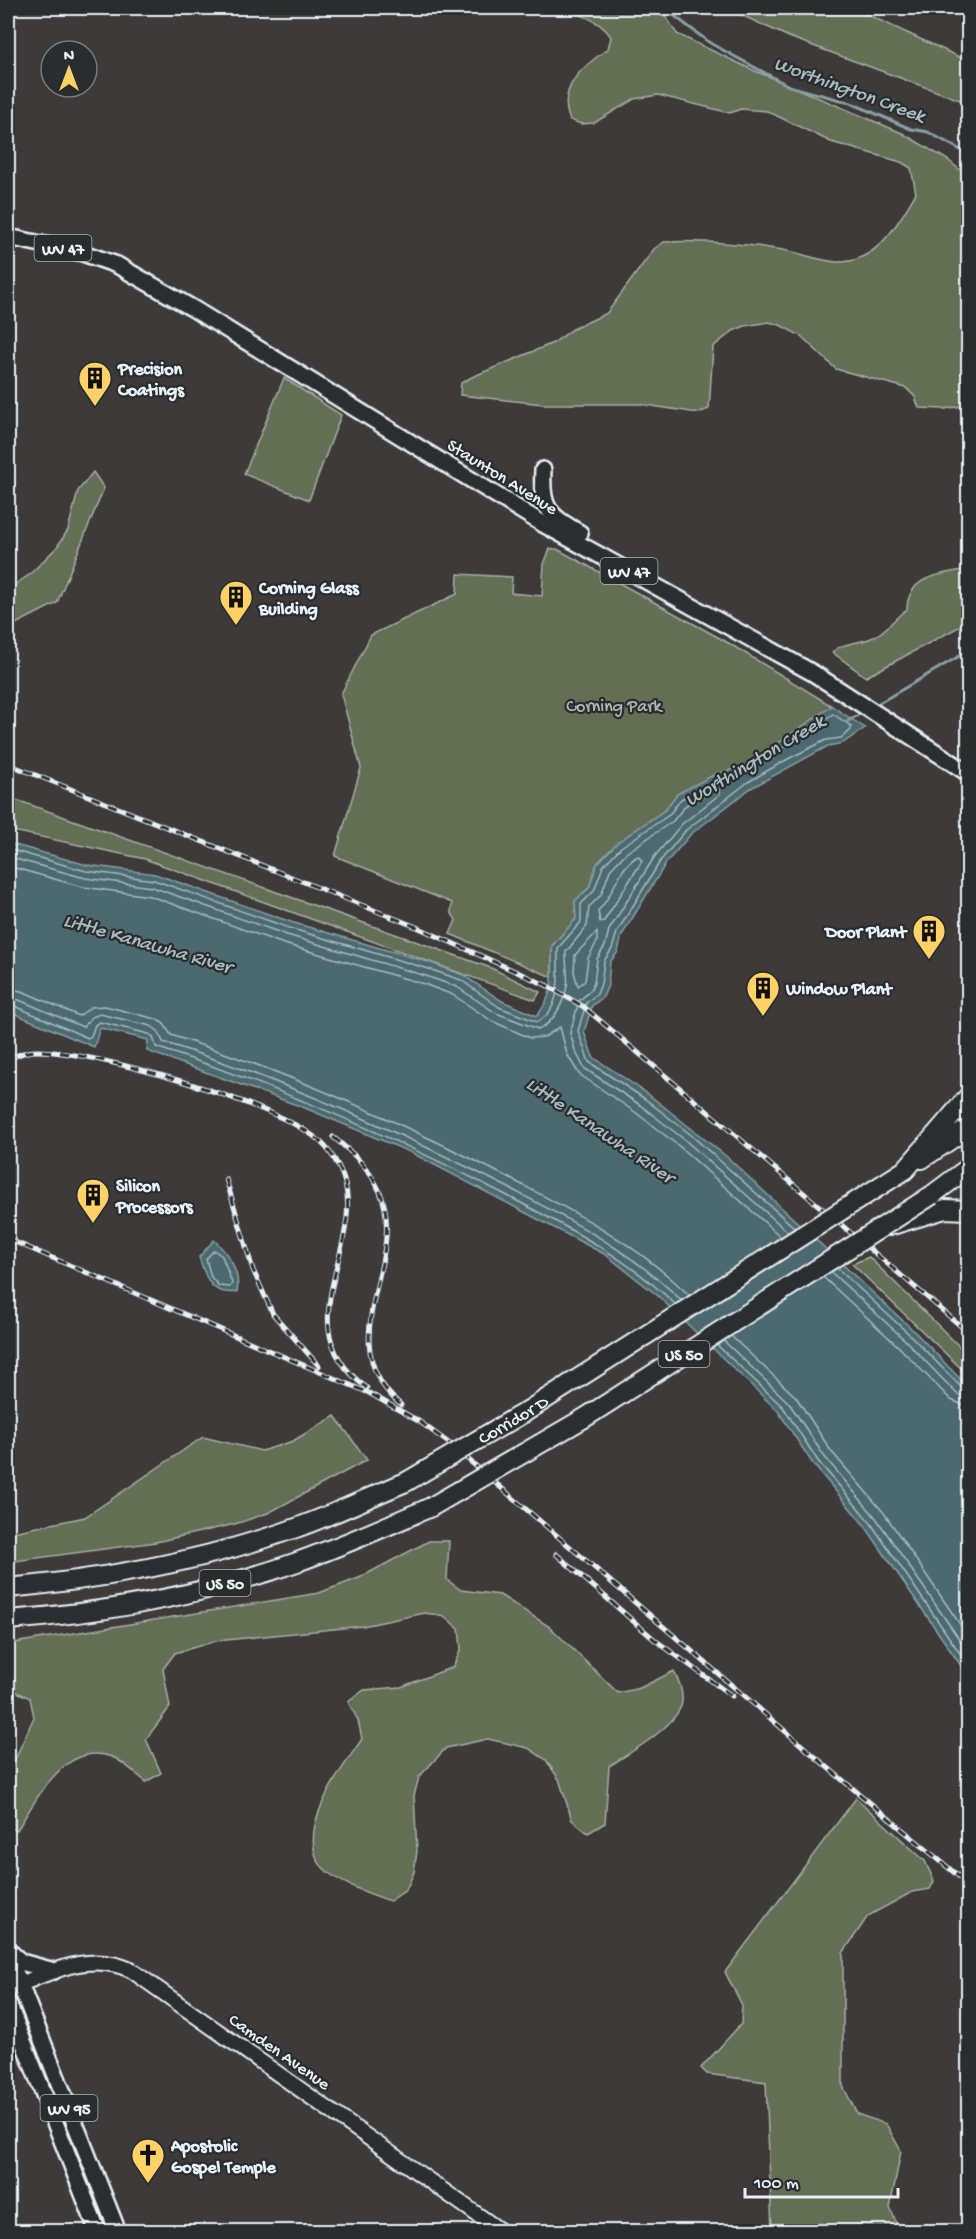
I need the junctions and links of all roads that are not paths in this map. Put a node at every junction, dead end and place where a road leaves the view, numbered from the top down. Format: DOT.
graph roads {
  1 [pos="8,237"];
  2 [pos="543,470"];
  3 [pos="542,490"];
  4 [pos="525,513"];
  5 [pos="640,577"];
  6 [pos="969,772"];
  7 [pos="969,1097"];
  8 [pos="969,1128"];
  9 [pos="969,1168"];
  10 [pos="905,1170"];
  11 [pos="969,1210"];
  12 [pos="883,1227"];
  13 [pos="8,1588"];
  14 [pos="8,1620"];
  15 [pos="8,1952"];
  16 [pos="54,1971"];
  17 [pos="14,1987"];
  18 [pos="8,2002"];
  19 [pos="98,2232"];
  20 [pos="118,2232"];
  21 [pos="501,2232"];
  1 -- 4 [label="main road, Staunton Avenue / WV 47"];
  2 -- 3 [label="main road"];
  3 -- 4 [label="main road"];
  3 -- 5 [label="main road"];
  4 -- 5 [label="main road, Staunton Avenue / WV 47"];
  5 -- 6 [label="main road, Staunton Avenue / WV 47"];
  7 -- 10 [label="highway"];
  8 -- 10 [label="highway, Corridor D / US 50"];
  9 -- 12 [label="highway, Corridor D / US 50, bridge"];
  10 -- 13 [label="highway, Corridor D / US 50, bridge"];
  11 -- 12 [label="highway"];
  12 -- 14 [label="highway, Corridor D / US 50, bridge"];
  15 -- 16 [label="main road"];
  15 -- 17 [label="main road, WV 95"];
  16 -- 17 [label="street, Camden Avenue"];
  16 -- 21 [label="street, Camden Avenue"];
  17 -- 20 [label="main road, WV 95"];
  18 -- 19 [label="main road, WV 95"];
}
